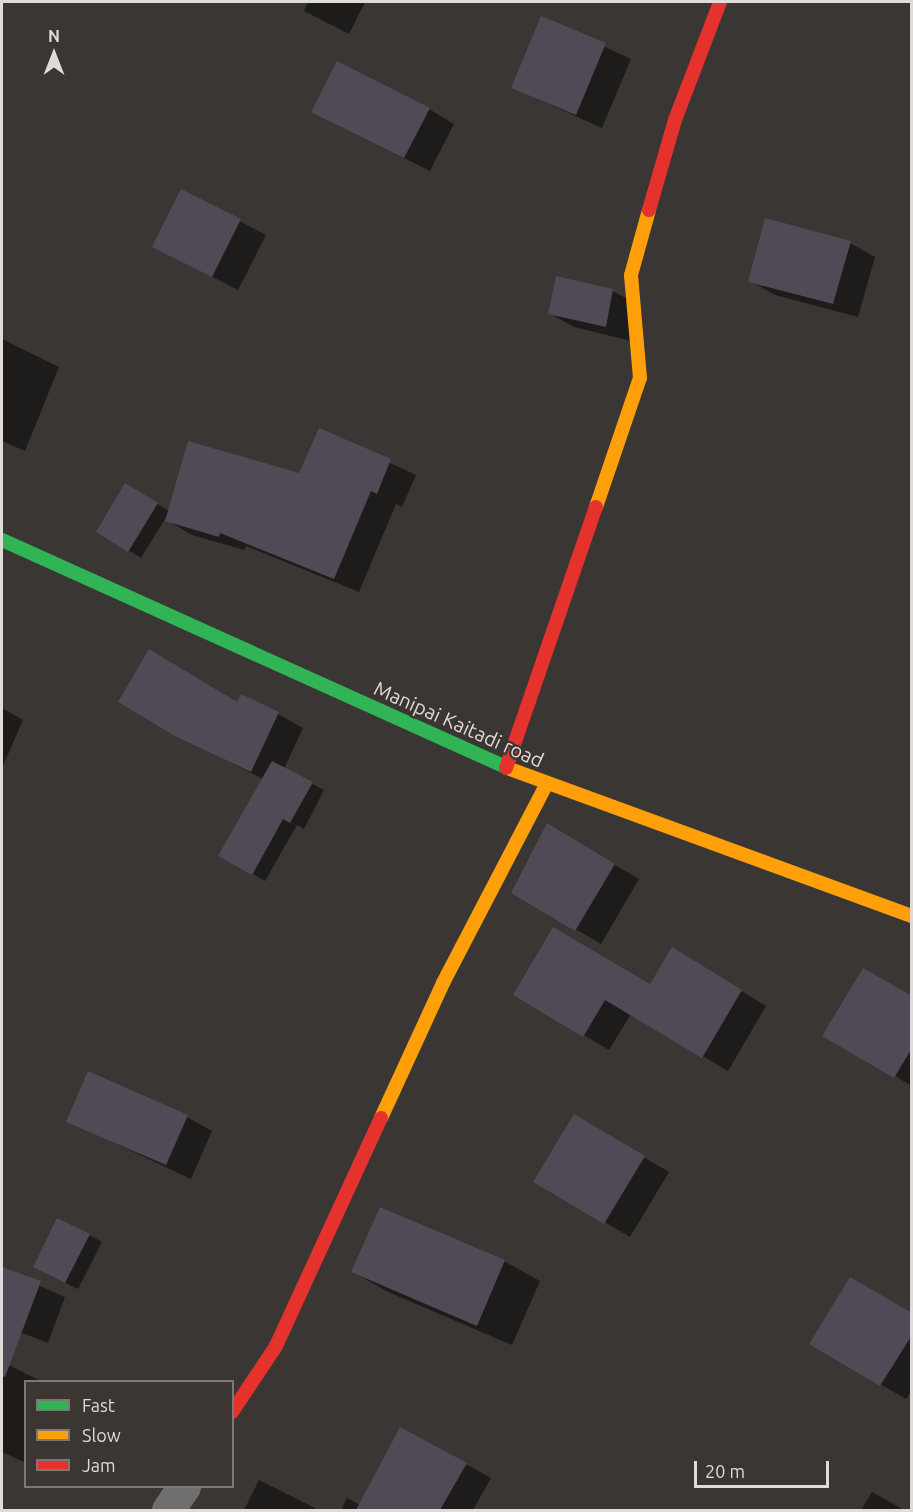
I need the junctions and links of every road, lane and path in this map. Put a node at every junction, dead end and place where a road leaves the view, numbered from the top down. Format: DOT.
graph roads {
  1 [pos="720,2"];
  2 [pos="2,540"];
  3 [pos="506,768"];
  4 [pos="547,783"];
  5 [pos="912,916"];
  6 [pos="234,1409"];
  7 [pos="183,1488"];
  8 [pos="168,1510"];
  1 -- 3 [label="street"];
  2 -- 3 [label="street, Manipai Kaitadi road"];
  3 -- 4 [label="street, Manipai Kaitadi road"];
  4 -- 5 [label="street, Manipai Kaitadi road"];
  4 -- 6 [label="street"];
  7 -- 8 [label="street"];
}
